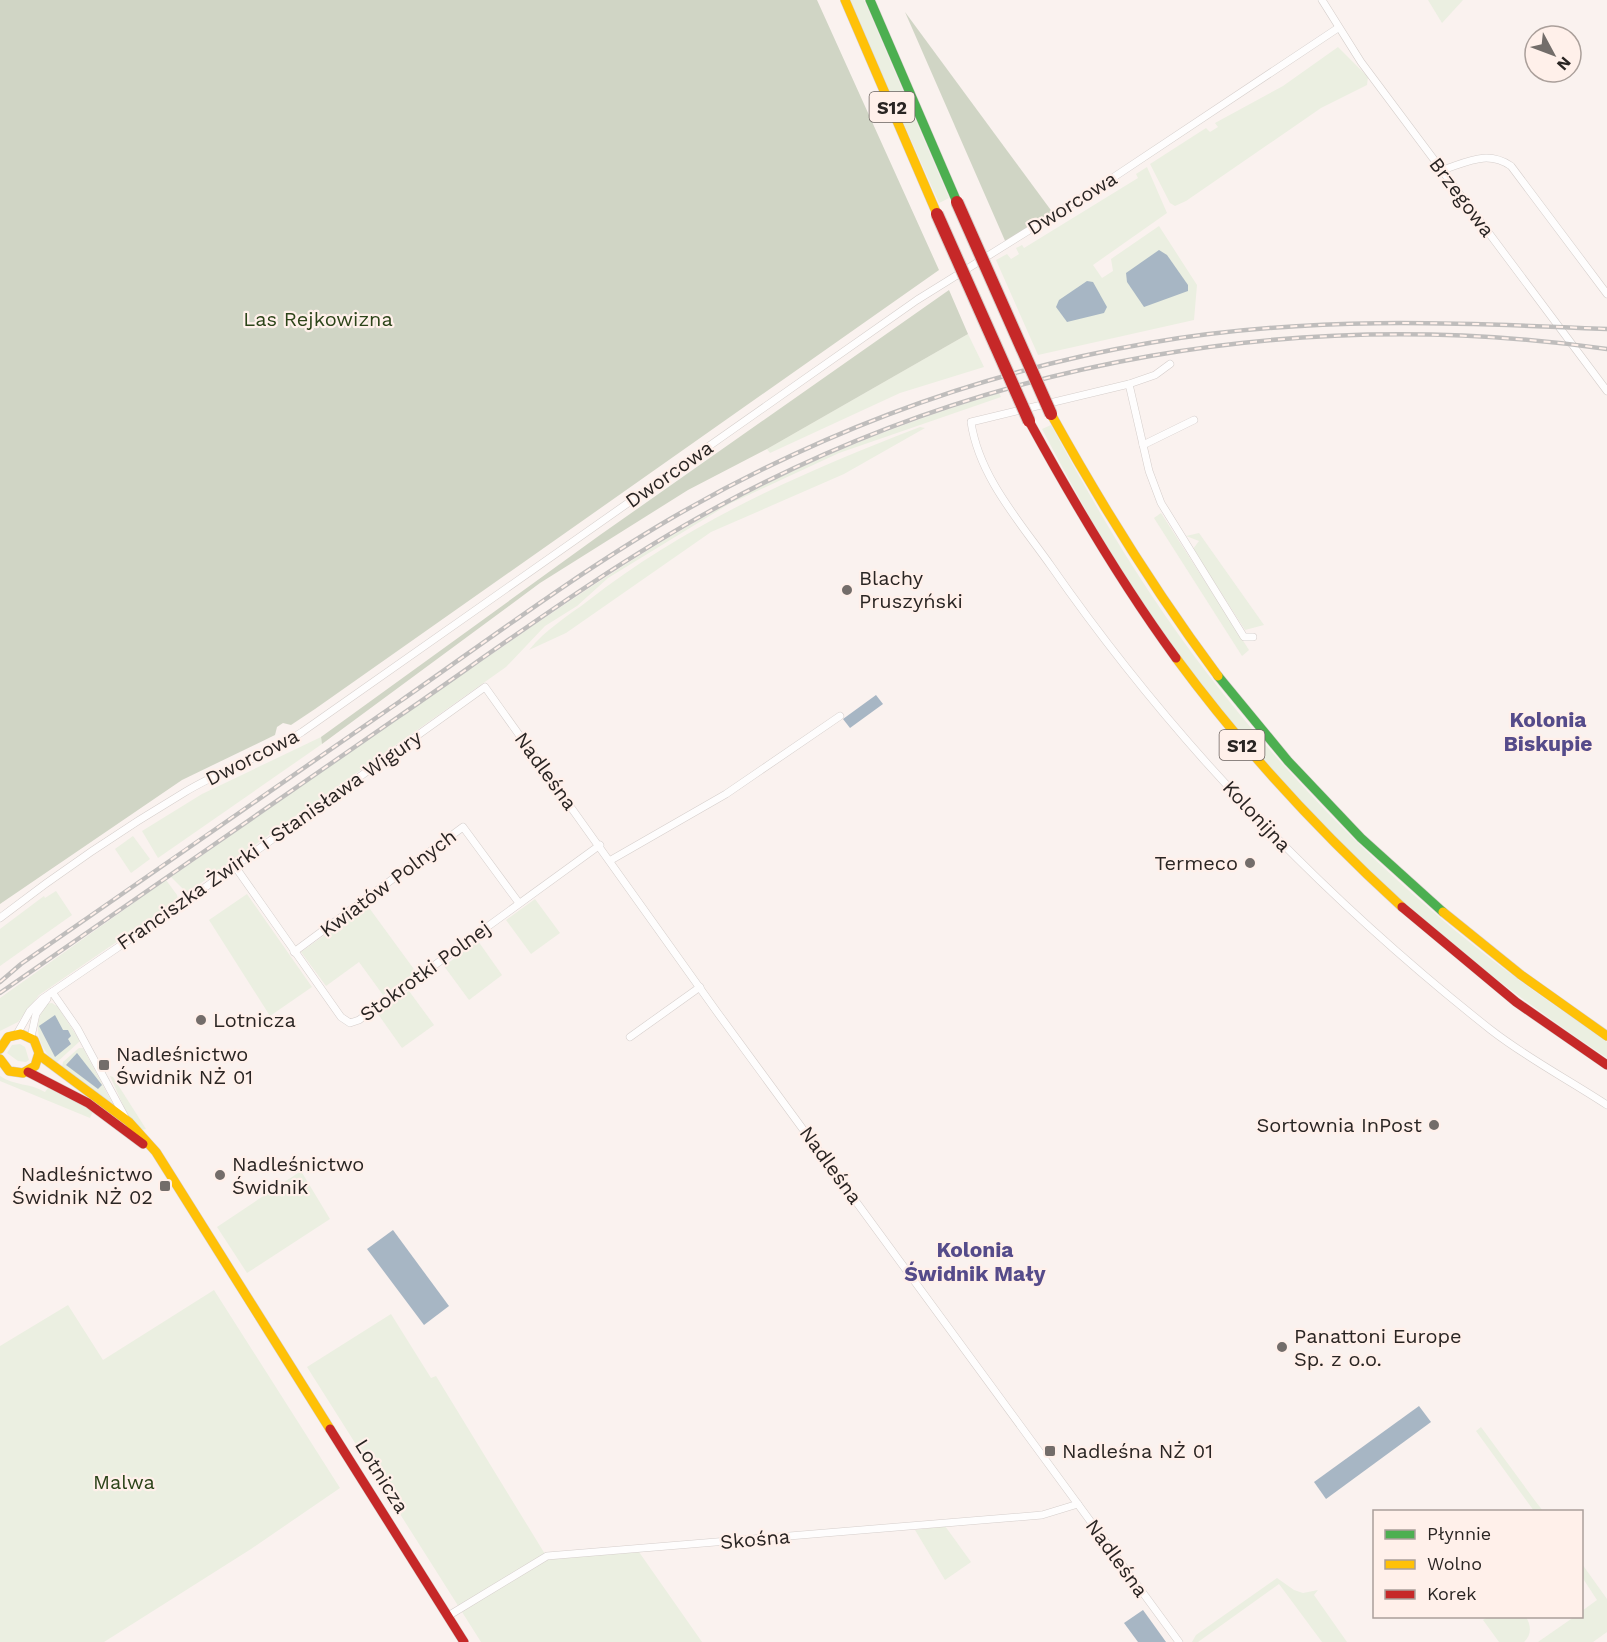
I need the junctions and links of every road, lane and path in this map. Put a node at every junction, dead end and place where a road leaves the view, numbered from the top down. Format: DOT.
graph roads {
  1 [pos="845,0"];
  2 [pos="870,0"];
  3 [pos="1322,0"];
  4 [pos="1338,28"];
  5 [pos="1442,170"];
  6 [pos="1607,294"];
  7 [pos="1170,364"];
  8 [pos="1129,384"];
  9 [pos="1607,391"];
  10 [pos="1194,420"];
  11 [pos="1143,445"];
  12 [pos="1253,637"];
  13 [pos="485,687"];
  14 [pos="840,716"];
  15 [pos="600,845"];
  16 [pos="611,860"];
  17 [pos="234,865"];
  18 [pos="519,903"];
  19 [pos="0,918"];
  20 [pos="294,952"];
  21 [pos="700,987"];
  22 [pos="52,992"];
  23 [pos="17,1034"];
  24 [pos="1607,1036"];
  25 [pos="31,1037"];
  26 [pos="630,1037"];
  27 [pos="0,1049"];
  28 [pos="39,1055"];
  29 [pos="0,1061"];
  30 [pos="1607,1065"];
  31 [pos="28,1072"];
  32 [pos="1607,1105"];
  33 [pos="126,1119"];
  34 [pos="171,1179"];
  35 [pos="1078,1504"];
  36 [pos="448,1616"];
  37 [pos="464,1642"];
  38 [pos="1179,1642"];
  1 -- 30 [label="main road, S12, bridge"];
  2 -- 24 [label="main road, S12, bridge"];
  3 -- 4 [label="street, Brzegowa"];
  4 -- 5 [label="street, Brzegowa"];
  4 -- 19 [label="street, Dworcowa"];
  5 -- 6 [label="street"];
  5 -- 9 [label="street, Brzegowa"];
  7 -- 8 [label="street"];
  8 -- 11 [label="street"];
  8 -- 32 [label="street, Kolonijna"];
  10 -- 11 [label="street"];
  11 -- 12 [label="street"];
  13 -- 15 [label="street, Nadleśna"];
  13 -- 17 [label="street, Franciszka Żwirki i Stanisława Wigury"];
  14 -- 16 [label="street"];
  15 -- 16 [label="street, Nadleśna"];
  15 -- 18 [label="street, Stokrotki Polnej"];
  16 -- 21 [label="street, Nadleśna"];
  17 -- 20 [label="street, Stokrotki Polnej"];
  17 -- 22 [label="street, Franciszka Żwirki i Stanisława Wigury"];
  18 -- 20 [label="street, Stokrotki Polnej"];
  18 -- 20 [label="street, Kwiatów Polnych"];
  21 -- 26 [label="street"];
  21 -- 35 [label="street, Nadleśna"];
  22 -- 23 [label="street"];
  22 -- 25 [label="street"];
  22 -- 33 [label="street"];
  23 -- 25 [label="main road"];
  23 -- 27 [label="main road"];
  25 -- 28 [label="main road"];
  28 -- 31 [label="main road"];
  28 -- 33 [label="main road, Lotnicza"];
  29 -- 31 [label="main road, Lotnicza"];
  31 -- 34 [label="main road, Lotnicza"];
  33 -- 34 [label="main road, Lotnicza"];
  34 -- 36 [label="main road, Lotnicza"];
  35 -- 36 [label="street, Skośna"];
  35 -- 38 [label="street, Nadleśna"];
  36 -- 37 [label="main road, Lotnicza"];
}
